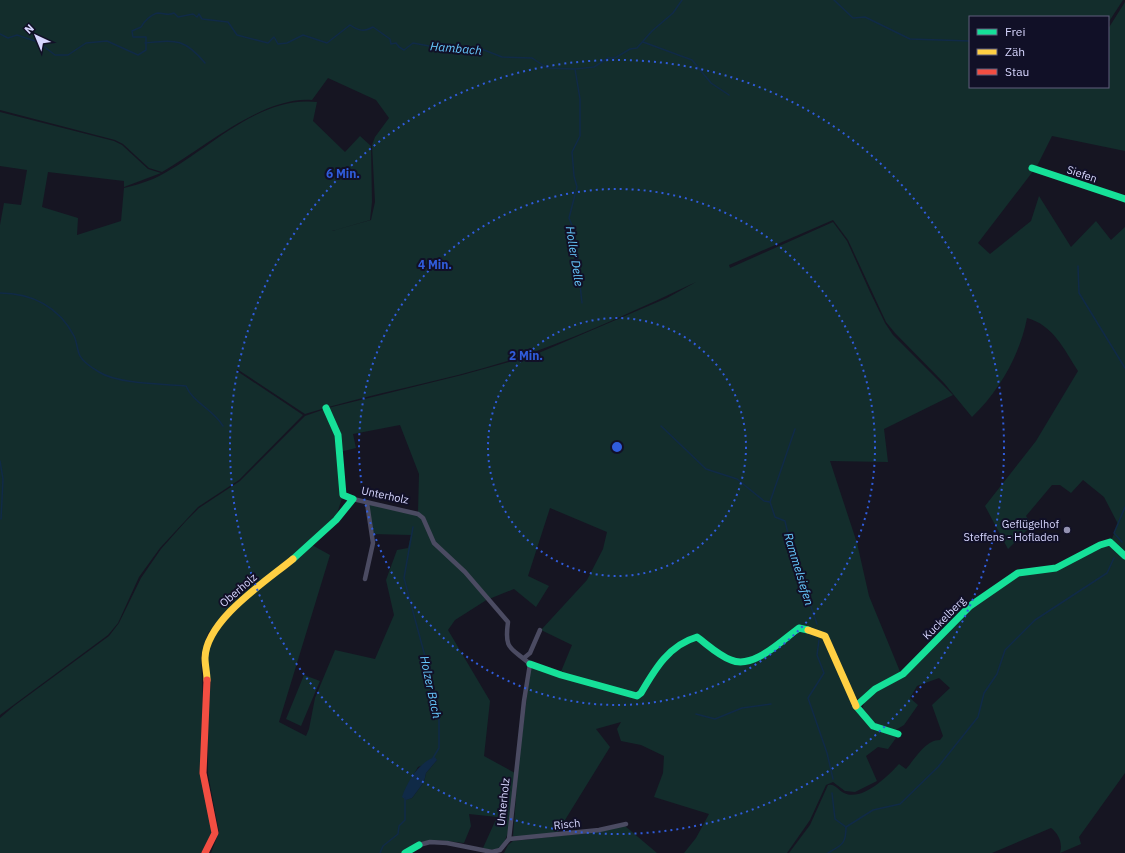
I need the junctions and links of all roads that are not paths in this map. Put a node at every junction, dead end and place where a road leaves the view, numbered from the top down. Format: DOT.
graph roads {
  1 [pos="1032,168"];
  2 [pos="1125,199"];
  3 [pos="326,408"];
  4 [pos="353,499"];
  5 [pos="367,503"];
  6 [pos="1125,556"];
  7 [pos="365,579"];
  8 [pos="540,630"];
  9 [pos="524,658"];
  10 [pos="530,664"];
  11 [pos="856,706"];
  12 [pos="898,734"];
  13 [pos="626,824"];
  14 [pos="510,839"];
  15 [pos="419,845"];
  16 [pos="205,853"];
  17 [pos="405,853"];
  1 -- 2 [label="street, Siefen"];
  3 -- 4 [label="street"];
  4 -- 5 [label="street, Unterholz"];
  4 -- 16 [label="street, Oberholz"];
  5 -- 7 [label="street"];
  5 -- 9 [label="street, Unterholz"];
  6 -- 11 [label="street, Kuckelberg"];
  8 -- 9 [label="street"];
  9 -- 10 [label="street, Unterholz"];
  10 -- 11 [label="street"];
  10 -- 14 [label="street, Unterholz"];
  11 -- 12 [label="street"];
  13 -- 14 [label="street, Risch"];
  14 -- 15 [label="street, Unterholz"];
  15 -- 17 [label="street, Unterholz"];
}
